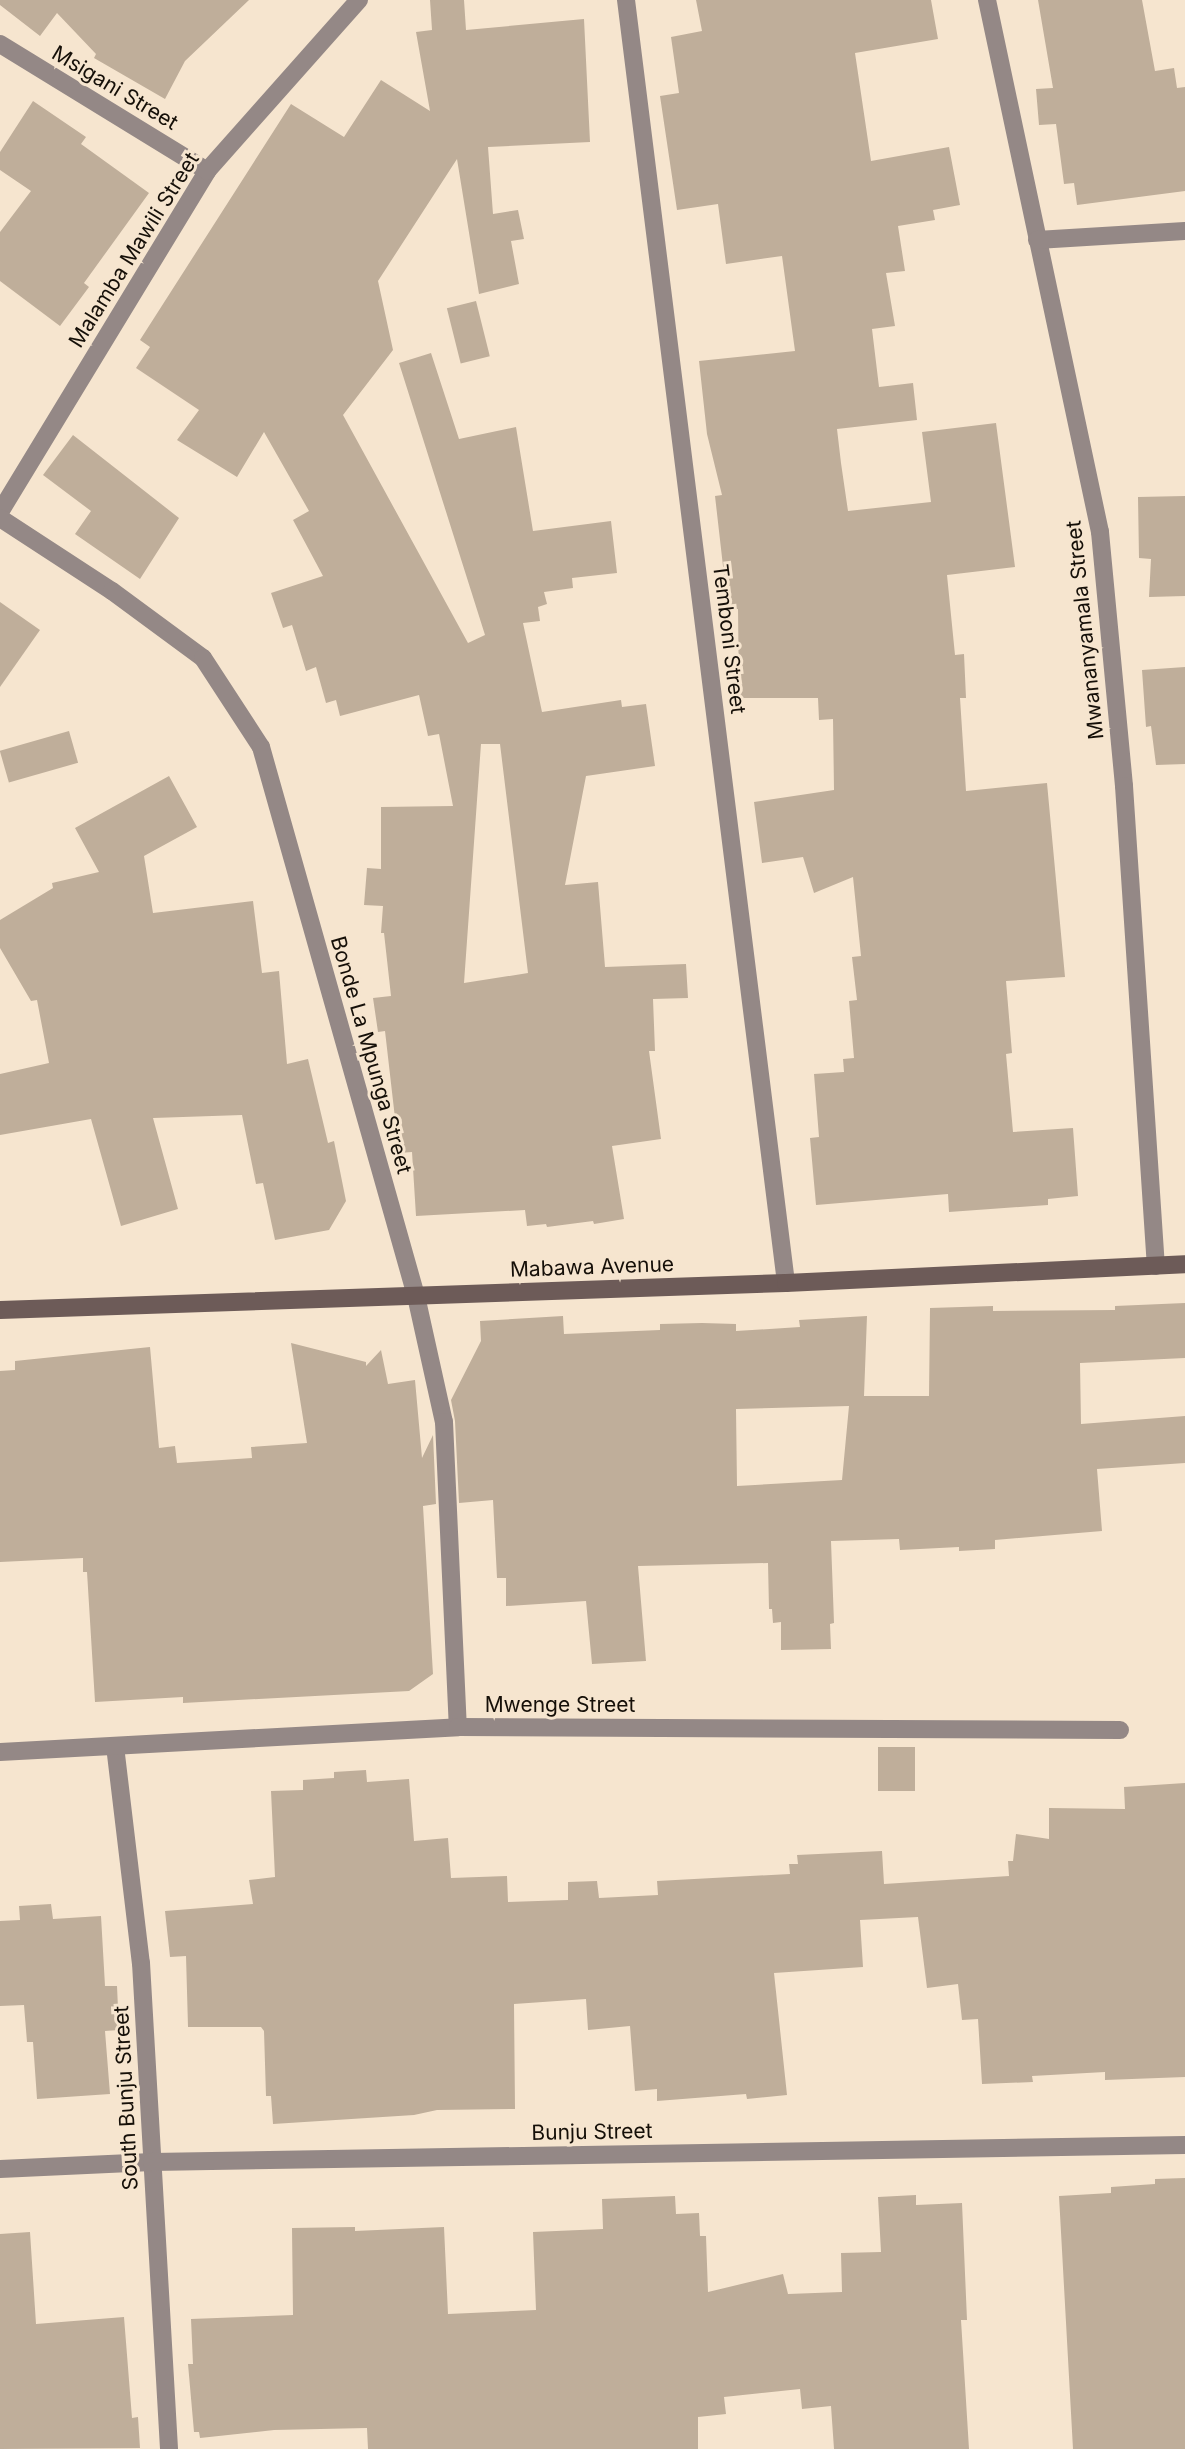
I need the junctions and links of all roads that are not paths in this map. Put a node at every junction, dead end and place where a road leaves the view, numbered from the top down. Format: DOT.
graph roads {
  1 [pos="359,0"];
  2 [pos="626,0"];
  3 [pos="987,0"];
  4 [pos="0,44"];
  5 [pos="207,171"];
  6 [pos="1185,231"];
  7 [pos="1037,240"];
  8 [pos="0,512"];
  9 [pos="0,518"];
  10 [pos="1185,1264"];
  11 [pos="1156,1266"];
  12 [pos="786,1283"];
  13 [pos="416,1296"];
  14 [pos="0,1310"];
  15 [pos="458,1727"];
  16 [pos="1120,1730"];
  17 [pos="115,1746"];
  18 [pos="0,1752"];
  19 [pos="1185,2146"];
  20 [pos="152,2162"];
  21 [pos="0,2169"];
  22 [pos="169,2449"];
  1 -- 5 [label="street, Malamba Mawili Street"];
  2 -- 12 [label="street, Temboni Street"];
  3 -- 7 [label="street, Mwananyamala Street"];
  4 -- 5 [label="street, Msigani Street"];
  5 -- 8 [label="street, Malamba Mawili Street"];
  6 -- 7 [label="street"];
  7 -- 11 [label="street, Mwananyamala Street"];
  9 -- 13 [label="street, Bonde La Mpunga Street"];
  10 -- 11 [label="street, Mabawa Avenue"];
  11 -- 12 [label="street, Mabawa Avenue"];
  12 -- 13 [label="street, Mabawa Avenue"];
  13 -- 14 [label="street, Mabawa Avenue"];
  13 -- 15 [label="street, Bonde La Mpunga Street"];
  15 -- 16 [label="street, Mwenge Street"];
  15 -- 17 [label="street, Mwenge Street"];
  17 -- 18 [label="street, Mwenge Street"];
  17 -- 20 [label="street, South Bunju Street"];
  19 -- 20 [label="street, Bunju Street"];
  20 -- 21 [label="street, Bunju Street"];
  20 -- 22 [label="street, South Bunju Street"];
}
